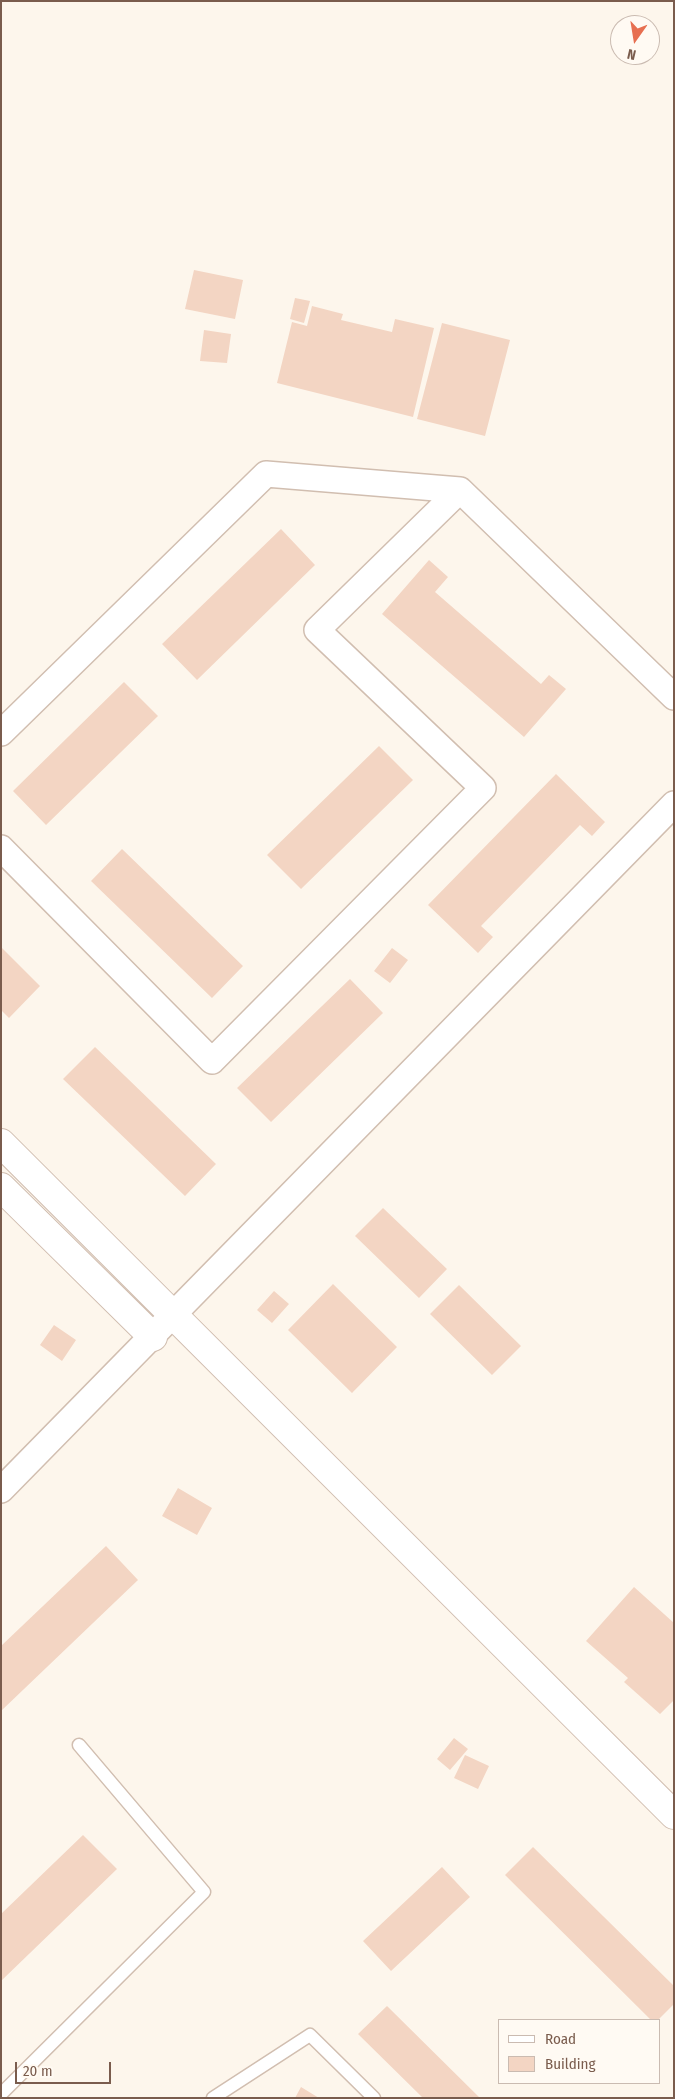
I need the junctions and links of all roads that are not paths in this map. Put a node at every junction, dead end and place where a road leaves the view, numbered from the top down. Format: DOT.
graph roads {
  1 [pos="460,490"];
  2 [pos="674,697"];
  3 [pos="1,733"];
  4 [pos="674,804"];
  5 [pos="1,848"];
  6 [pos="1,1143"];
  7 [pos="1,1187"];
  8 [pos="174,1316"];
  9 [pos="153,1337"];
  10 [pos="1,1490"];
  11 [pos="79,1745"];
  12 [pos="674,1815"];
  13 [pos="1,2094"];
  14 [pos="213,2098"];
  15 [pos="374,2098"];
  1 -- 2 [label="street"];
  1 -- 3 [label="street"];
  1 -- 5 [label="street"];
  4 -- 8 [label="street"];
  6 -- 8 [label="street"];
  7 -- 9 [label="street"];
  8 -- 9 [label="street"];
  8 -- 12 [label="street"];
  9 -- 10 [label="street"];
  11 -- 13 [label="lane"];
  14 -- 15 [label="lane"];
}
